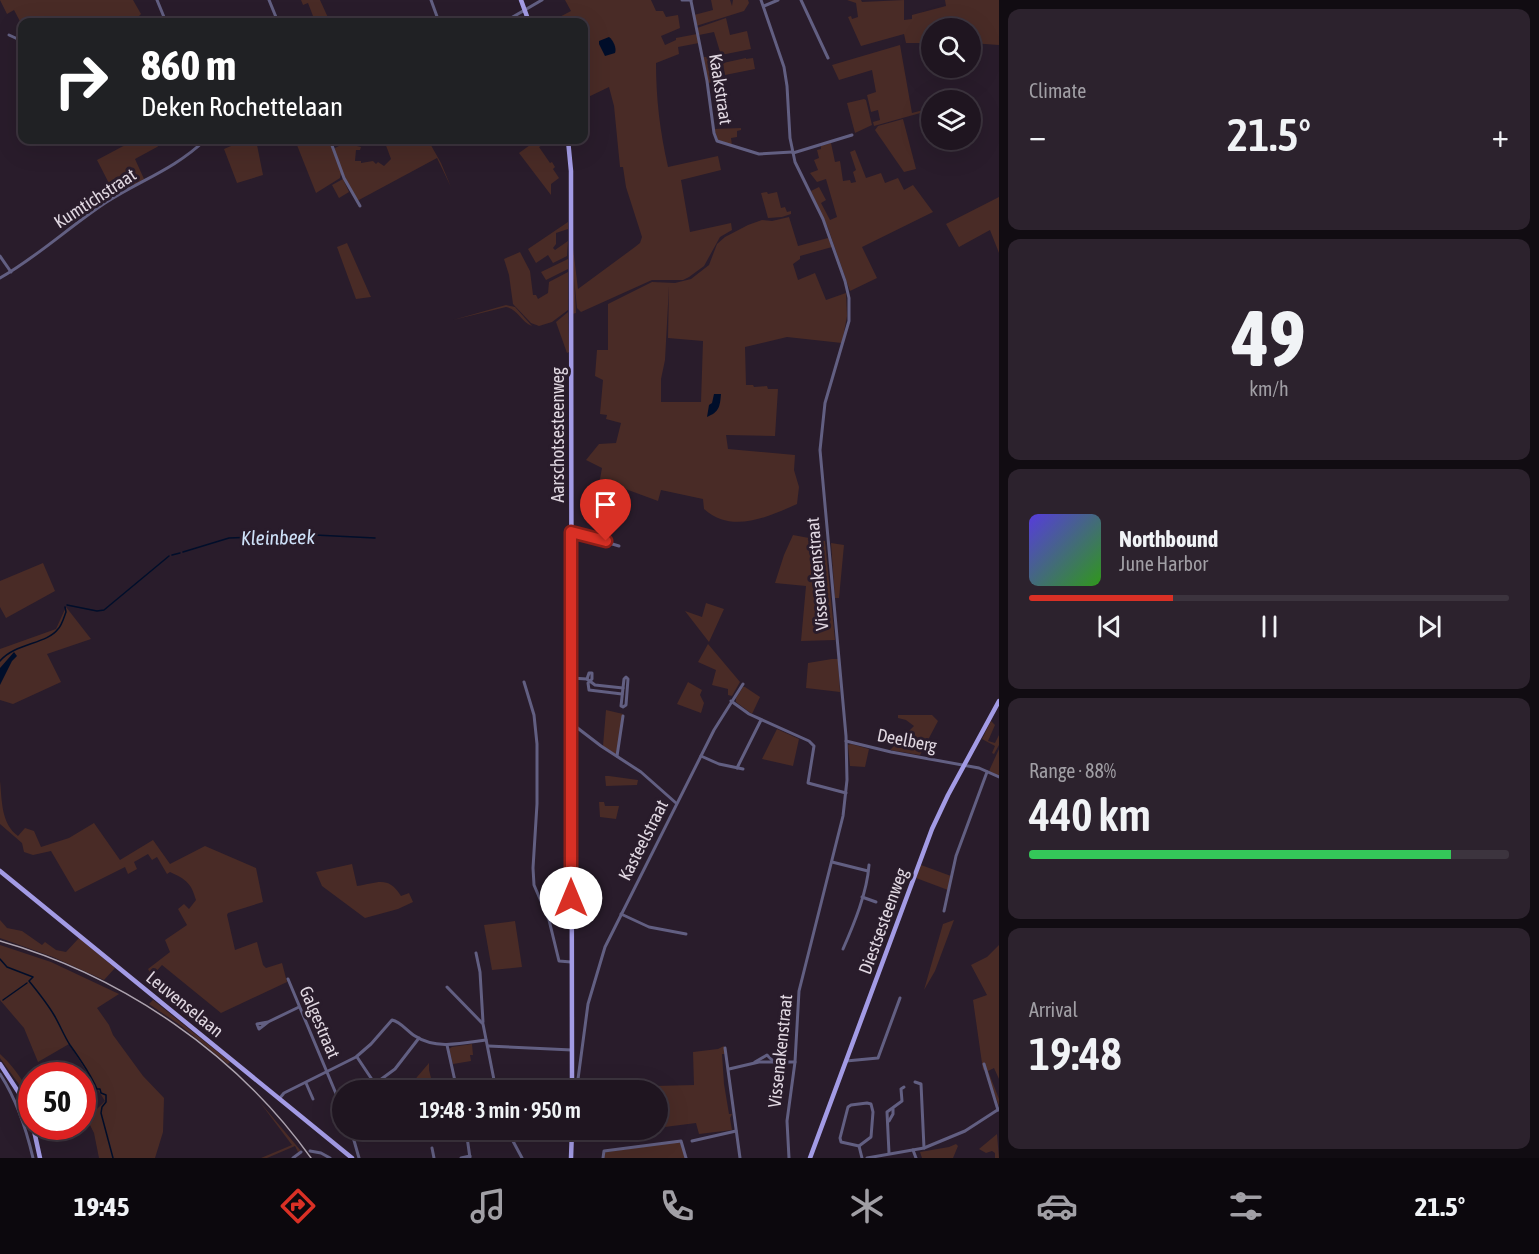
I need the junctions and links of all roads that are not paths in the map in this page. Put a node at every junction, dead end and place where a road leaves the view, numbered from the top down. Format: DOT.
graph roads {
  1 [pos="157,0"];
  2 [pos="269,0"];
  3 [pos="430,0"];
  4 [pos="521,0"];
  5 [pos="542,0"];
  6 [pos="682,0"];
  7 [pos="691,0"];
  8 [pos="761,0"];
  9 [pos="778,0"];
  10 [pos="801,0"];
  11 [pos="764,6"];
  12 [pos="525,11"];
  13 [pos="164,18"];
  14 [pos="276,18"];
  15 [pos="437,18"];
  16 [pos="512,18"];
  17 [pos="528,18"];
  18 [pos="9,34"];
  19 [pos="18,39"];
  20 [pos="828,58"];
  21 [pos="852,135"];
  22 [pos="200,144"];
  23 [pos="331,144"];
  24 [pos="568,144"];
  25 [pos="792,153"];
  26 [pos="360,206"];
  27 [pos="0,256"];
  28 [pos="11,272"];
  29 [pos="0,278"];
  30 [pos="571,532"];
  31 [pos="619,546"];
  32 [pos="571,678"];
  33 [pos="588,680"];
  34 [pos="524,682"];
  35 [pos="744,684"];
  36 [pos="623,688"];
  37 [pos="622,694"];
  38 [pos="731,701"];
  39 [pos="999,701"];
  40 [pos="623,716"];
  41 [pos="761,720"];
  42 [pos="571,723"];
  43 [pos="846,741"];
  44 [pos="617,756"];
  45 [pos="701,756"];
  46 [pos="964,766"];
  47 [pos="737,768"];
  48 [pos="743,769"];
  49 [pos="987,772"];
  50 [pos="999,777"];
  51 [pos="847,793"];
  52 [pos="676,803"];
  53 [pos="832,862"];
  54 [pos="869,865"];
  55 [pos="0,871"];
  56 [pos="868,871"];
  57 [pos="862,897"];
  58 [pos="876,902"];
  59 [pos="945,911"];
  60 [pos="621,914"];
  61 [pos="686,934"];
  62 [pos="843,949"];
  63 [pos="476,953"];
  64 [pos="571,962"];
  65 [pos="288,979"];
  66 [pos="447,987"];
  67 [pos="900,998"];
  68 [pos="299,1007"];
  69 [pos="268,1022"];
  70 [pos="483,1023"];
  71 [pos="419,1038"];
  72 [pos="486,1040"];
  73 [pos="447,1045"];
  74 [pos="488,1046"];
  75 [pos="725,1048"];
  76 [pos="572,1050"];
  77 [pos="356,1056"];
  78 [pos="846,1061"];
  79 [pos="795,1062"];
  80 [pos="0,1064"];
  81 [pos="984,1064"];
  82 [pos="728,1069"];
  83 [pos="327,1073"];
  84 [pos="0,1074"];
  85 [pos="374,1080"];
  86 [pos="380,1080"];
  87 [pos="455,1080"];
  88 [pos="494,1080"];
  89 [pos="572,1080"];
  90 [pos="577,1080"];
  91 [pos="915,1082"];
  92 [pos="306,1083"];
  93 [pos="332,1085"];
  94 [pos="904,1087"];
  95 [pos="18,1092"];
  96 [pos="279,1099"];
  97 [pos="313,1099"];
  98 [pos="999,1110"];
  99 [pos="736,1131"];
  100 [pos="36,1140"];
  101 [pos="354,1140"];
  102 [pos="467,1140"];
  103 [pos="512,1140"];
  104 [pos="572,1140"];
  105 [pos="692,1141"];
  106 [pos="859,1146"];
  107 [pos="432,1148"];
  108 [pos="924,1148"];
  109 [pos="913,1150"];
  110 [pos="310,1151"];
  111 [pos="301,1152"];
  112 [pos="889,1154"];
  113 [pos="470,1157"];
  114 [pos="33,1158"];
  115 [pos="40,1158"];
  116 [pos="293,1158"];
  117 [pos="330,1158"];
  118 [pos="352,1158"];
  119 [pos="359,1158"];
  120 [pos="434,1158"];
  121 [pos="461,1158"];
  122 [pos="522,1158"];
  123 [pos="572,1158"];
  124 [pos="603,1158"];
  125 [pos="686,1158"];
  126 [pos="740,1158"];
  127 [pos="789,1158"];
  128 [pos="810,1158"];
  129 [pos="862,1158"];
  130 [pos="867,1158"];
  131 [pos="916,1158"];
  1 -- 13 [label="street"];
  2 -- 14 [label="street"];
  3 -- 15 [label="street"];
  4 -- 12 [label="main road"];
  5 -- 12 [label="street"];
  6 -- 7 [label="street"];
  7 -- 25 [label="street, Kaakstraat"];
  8 -- 11 [label="street, Vissenakenstraat"];
  9 -- 11 [label="street"];
  10 -- 20 [label="street"];
  11 -- 25 [label="street, Vissenakenstraat"];
  12 -- 16 [label="street"];
  12 -- 17 [label="main road"];
  18 -- 19 [label="street"];
  21 -- 25 [label="street"];
  22 -- 28 [label="street, Kumtichstraat"];
  23 -- 26 [label="street"];
  24 -- 30 [label="main road, Aarschotsesteenweg"];
  25 -- 43 [label="street, Vissenakenstraat"];
  27 -- 28 [label="street"];
  28 -- 29 [label="street, Kumtichstraat"];
  30 -- 31 [label="street"];
  30 -- 32 [label="main road, Aarschotsesteenweg"];
  32 -- 33 [label="street"];
  32 -- 42 [label="main road, Aarschotsesteenweg"];
  33 -- 36 [label="street"];
  33 -- 37 [label="street"];
  34 -- 64 [label="street"];
  35 -- 38 [label="street, Kasteelstraat"];
  36 -- 37 [label="street"];
  36 -- 37 [label="street"];
  38 -- 41 [label="street"];
  38 -- 45 [label="street, Kasteelstraat"];
  39 -- 46 [label="main road, Diestsesteenweg"];
  40 -- 44 [label="street"];
  41 -- 47 [label="street"];
  41 -- 51 [label="street"];
  42 -- 44 [label="street"];
  42 -- 64 [label="main road, Aarschotsesteenweg"];
  43 -- 46 [label="street, Deelberg"];
  43 -- 51 [label="street, Vissenakenstraat"];
  44 -- 52 [label="street"];
  45 -- 47 [label="street"];
  45 -- 52 [label="street, Kasteelstraat"];
  46 -- 49 [label="street, Deelberg"];
  46 -- 78 [label="main road, Diestsesteenweg"];
  47 -- 48 [label="street"];
  49 -- 50 [label="street, Deelberg"];
  49 -- 59 [label="street"];
  51 -- 53 [label="street, Vissenakenstraat"];
  52 -- 60 [label="street, Kasteelstraat"];
  53 -- 56 [label="street"];
  53 -- 79 [label="street, Vissenakenstraat"];
  54 -- 56 [label="street"];
  55 -- 96 [label="main road, Leuvenselaan"];
  56 -- 57 [label="street"];
  57 -- 58 [label="street"];
  57 -- 62 [label="street"];
  60 -- 61 [label="street"];
  60 -- 90 [label="street, Kasteelstraat"];
  63 -- 70 [label="street"];
  64 -- 76 [label="main road, Aarschotsesteenweg"];
  65 -- 68 [label="street, Galgestraat"];
  66 -- 70 [label="street"];
  67 -- 78 [label="street"];
  68 -- 69 [label="street"];
  68 -- 83 [label="street, Galgestraat"];
  70 -- 72 [label="street"];
  71 -- 73 [label="street"];
  71 -- 77 [label="street"];
  71 -- 86 [label="street"];
  72 -- 73 [label="street"];
  72 -- 74 [label="street"];
  73 -- 87 [label="street"];
  74 -- 76 [label="street"];
  74 -- 88 [label="street"];
  75 -- 82 [label="street"];
  76 -- 89 [label="main road, Aarschotsesteenweg"];
  77 -- 83 [label="street"];
  77 -- 85 [label="street"];
  78 -- 128 [label="main road, Diestsesteenweg"];
  79 -- 82 [label="street"];
  79 -- 127 [label="street, Vissenakenstraat"];
  80 -- 95 [label="main road"];
  81 -- 98 [label="street"];
  82 -- 99 [label="street"];
  83 -- 92 [label="street"];
  83 -- 93 [label="street, Galgestraat"];
  84 -- 114 [label="street"];
  91 -- 108 [label="street"];
  92 -- 96 [label="street"];
  92 -- 97 [label="street"];
  94 -- 112 [label="street"];
  96 -- 118 [label="main road, Leuvenselaan"];
  98 -- 108 [label="street"];
  99 -- 105 [label="street"];
  99 -- 126 [label="street"];
  100 -- 115 [label="main road"];
  101 -- 119 [label="street"];
  102 -- 113 [label="street"];
  103 -- 122 [label="street"];
  104 -- 123 [label="main road"];
  106 -- 106 [label="street"];
  106 -- 129 [label="street"];
  107 -- 120 [label="street"];
  108 -- 109 [label="street"];
  109 -- 112 [label="street"];
  109 -- 131 [label="street"];
  110 -- 117 [label="street"];
  111 -- 116 [label="street"];
  112 -- 130 [label="street"];
  113 -- 121 [label="street"];
  124 -- 125 [label="street"];
}
